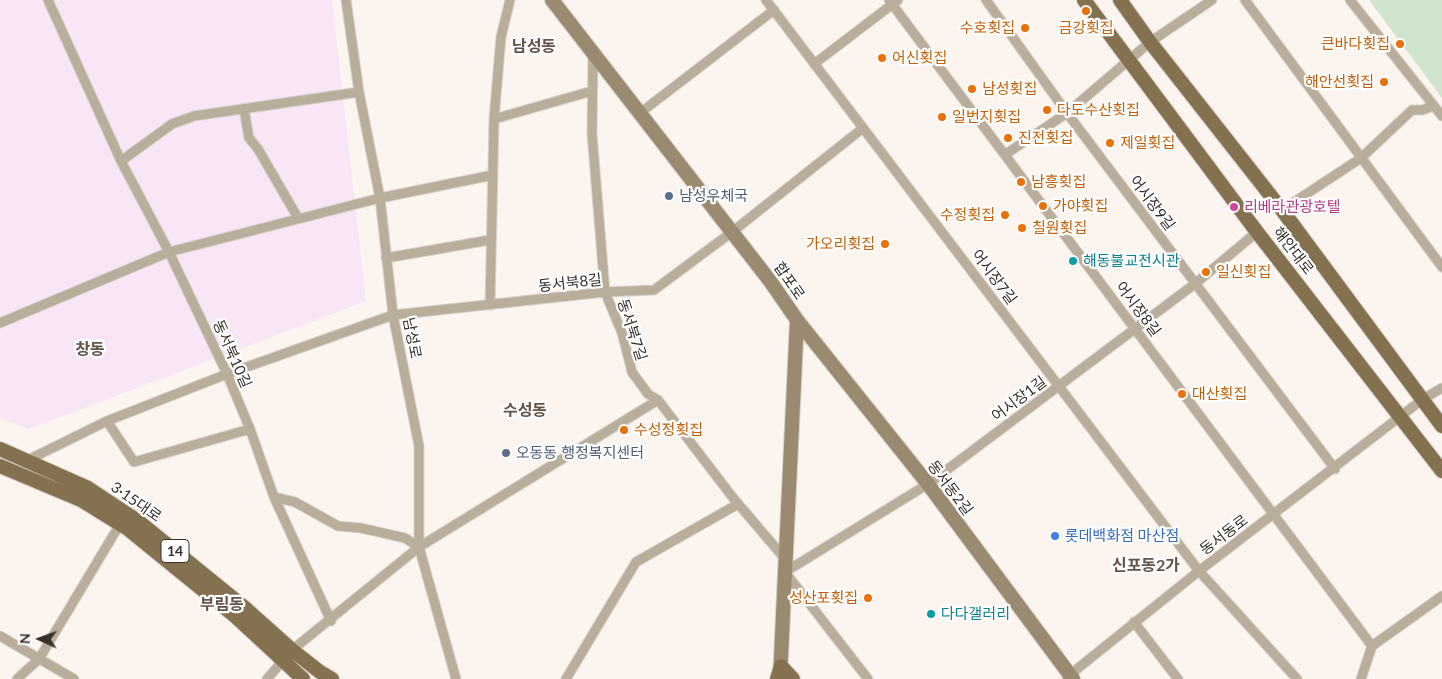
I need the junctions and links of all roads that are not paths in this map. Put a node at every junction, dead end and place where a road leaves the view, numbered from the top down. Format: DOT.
graph roads {
  1 [pos="48,0"];
  2 [pos="346,0"];
  3 [pos="510,0"];
  4 [pos="552,0"];
  5 [pos="766,0"];
  6 [pos="986,0"];
  7 [pos="1084,0"];
  8 [pos="1120,0"];
  9 [pos="1212,0"];
  10 [pos="1244,0"];
  11 [pos="1350,0"];
  12 [pos="893,1"];
  13 [pos="774,10"];
  14 [pos="1150,42"];
  15 [pos="593,54"];
  16 [pos="1129,59"];
  17 [pos="814,64"];
  18 [pos="592,91"];
  19 [pos="359,92"];
  20 [pos="1433,106"];
  21 [pos="244,110"];
  22 [pos="640,113"];
  23 [pos="1067,113"];
  24 [pos="1442,116"];
  25 [pos="494,118"];
  26 [pos="863,128"];
  27 [pos="1006,154"];
  28 [pos="1361,158"];
  29 [pos="121,160"];
  30 [pos="492,175"];
  31 [pos="380,198"];
  32 [pos="1282,210"];
  33 [pos="298,218"];
  34 [pos="732,232"];
  35 [pos="1257,232"];
  36 [pos="490,240"];
  37 [pos="169,252"];
  38 [pos="386,258"];
  39 [pos="1442,267"];
  40 [pos="1196,282"];
  41 [pos="605,292"];
  42 [pos="490,305"];
  43 [pos="393,315"];
  44 [pos="797,320"];
  45 [pos="0,323"];
  46 [pos="1135,328"];
  47 [pos="227,374"];
  48 [pos="1059,385"];
  49 [pos="1442,388"];
  50 [pos="658,400"];
  51 [pos="1423,400"];
  52 [pos="1401,416"];
  53 [pos="107,421"];
  54 [pos="1442,426"];
  55 [pos="250,429"];
  56 [pos="0,450"];
  57 [pos="28,460"];
  58 [pos="1335,469"];
  59 [pos="4,471"];
  60 [pos="1442,471"];
  61 [pos="928,484"];
  62 [pos="274,497"];
  63 [pos="738,504"];
  64 [pos="1275,515"];
  65 [pos="120,524"];
  66 [pos="419,547"];
  67 [pos="786,566"];
  68 [pos="1199,571"];
  69 [pos="1442,596"];
  70 [pos="331,621"];
  71 [pos="1134,622"];
  72 [pos="0,636"];
  73 [pos="1372,646"];
  74 [pos="292,650"];
  75 [pos="39,659"];
  76 [pos="282,661"];
  77 [pos="779,675"];
  78 [pos="1070,678"];
  79 [pos="17,679"];
  80 [pos="74,679"];
  81 [pos="267,679"];
  82 [pos="303,679"];
  83 [pos="332,679"];
  84 [pos="456,679"];
  85 [pos="566,679"];
  86 [pos="793,679"];
  87 [pos="868,679"];
  88 [pos="1178,679"];
  89 [pos="1297,679"];
  90 [pos="1361,679"];
  1 -- 29 [label="street, 동서북10길"];
  2 -- 19 [label="street, 남성로"];
  3 -- 25 [label="street"];
  4 -- 15 [label="main road, 합포로"];
  5 -- 13 [label="street, 어시장7길"];
  6 -- 23 [label="street, 어시장9길"];
  7 -- 16 [label="main road, 해안대로"];
  8 -- 14 [label="main road, 해안대로"];
  9 -- 14 [label="street"];
  10 -- 28 [label="street"];
  11 -- 20 [label="street"];
  12 -- 17 [label="street"];
  12 -- 27 [label="street, 어시장8길"];
  13 -- 17 [label="street, 어시장7길"];
  13 -- 22 [label="street"];
  14 -- 16 [label="street"];
  14 -- 32 [label="main road, 해안대로"];
  15 -- 18 [label="street, 동서북7길"];
  15 -- 22 [label="main road, 합포로"];
  16 -- 23 [label="street"];
  16 -- 35 [label="main road, 해안대로"];
  17 -- 26 [label="street, 어시장7길"];
  18 -- 25 [label="street"];
  18 -- 41 [label="street, 동서북7길"];
  19 -- 21 [label="street"];
  19 -- 31 [label="street, 남성로"];
  20 -- 24 [label="street"];
  20 -- 28 [label="street"];
  21 -- 29 [label="street"];
  21 -- 33 [label="street"];
  22 -- 34 [label="main road, 합포로"];
  23 -- 27 [label="street"];
  23 -- 40 [label="street, 어시장9길"];
  25 -- 30 [label="street"];
  26 -- 34 [label="street, 동서북8길"];
  26 -- 48 [label="street, 어시장7길"];
  27 -- 46 [label="street, 어시장8길"];
  28 -- 32 [label="street"];
  28 -- 39 [label="street"];
  29 -- 37 [label="street, 동서북10길"];
  30 -- 31 [label="street"];
  30 -- 36 [label="street"];
  31 -- 33 [label="street"];
  31 -- 38 [label="street, 남성로"];
  32 -- 51 [label="main road, 해안대로"];
  33 -- 37 [label="street"];
  34 -- 41 [label="street, 동서북8길"];
  34 -- 44 [label="main road, 합포로"];
  35 -- 40 [label="street, 어시장1길"];
  35 -- 52 [label="main road, 해안대로"];
  36 -- 38 [label="street"];
  36 -- 42 [label="street"];
  37 -- 45 [label="street"];
  37 -- 47 [label="street, 동서북10길"];
  38 -- 43 [label="street, 남성로"];
  40 -- 46 [label="street, 어시장1길"];
  40 -- 58 [label="street, 어시장9길"];
  41 -- 42 [label="street, 동서북8길"];
  41 -- 50 [label="street, 동서북7길"];
  42 -- 43 [label="street, 동서북8길"];
  43 -- 47 [label="street, 동서북8길"];
  43 -- 66 [label="street, 남성로"];
  44 -- 61 [label="main road, 동서동2길"];
  44 -- 67 [label="main road, 합포로"];
  46 -- 48 [label="street, 어시장1길"];
  46 -- 64 [label="street, 어시장8길"];
  47 -- 53 [label="street, 동서북8길"];
  47 -- 55 [label="street, 동서북10길"];
  48 -- 61 [label="street, 어시장1길"];
  48 -- 68 [label="street, 어시장7길"];
  49 -- 51 [label="street, 동서동로"];
  50 -- 63 [label="street, 동서북7길"];
  50 -- 66 [label="street"];
  51 -- 52 [label="street, 동서동로"];
  51 -- 54 [label="main road, 해안대로"];
  52 -- 58 [label="street, 동서동로"];
  52 -- 60 [label="main road, 해안대로"];
  53 -- 55 [label="street"];
  53 -- 57 [label="street, 동서북8길"];
  55 -- 62 [label="street, 동서북10길"];
  56 -- 57 [label="main road, 3·15대로 / 14"];
  57 -- 74 [label="main road, 3·15대로 / 14"];
  58 -- 64 [label="street, 동서동로"];
  59 -- 65 [label="main road, 3·15대로 / 14"];
  61 -- 67 [label="street, 어시장1길"];
  61 -- 78 [label="main road, 동서동2길"];
  62 -- 66 [label="street"];
  62 -- 70 [label="street, 동서북10길"];
  63 -- 67 [label="street, 동서북7길"];
  63 -- 85 [label="street"];
  64 -- 68 [label="street, 동서동로"];
  64 -- 73 [label="street, 어시장8길"];
  65 -- 75 [label="street"];
  65 -- 76 [label="main road, 3·15대로 / 14"];
  66 -- 70 [label="street"];
  66 -- 84 [label="street, 남성로"];
  67 -- 77 [label="main road, 합포로"];
  67 -- 87 [label="street, 동서북7길"];
  68 -- 71 [label="street, 동서동로"];
  68 -- 89 [label="street, 어시장7길"];
  69 -- 73 [label="street"];
  70 -- 74 [label="street"];
  71 -- 78 [label="street, 동서동로"];
  71 -- 88 [label="street"];
  72 -- 75 [label="street"];
  73 -- 90 [label="street"];
  74 -- 76 [label="street"];
  74 -- 83 [label="main road, 3·15대로 / 14"];
  75 -- 79 [label="street"];
  75 -- 80 [label="street"];
  76 -- 81 [label="street"];
  76 -- 82 [label="main road, 3·15대로 / 14"];
  77 -- 86 [label="main road"];
}
